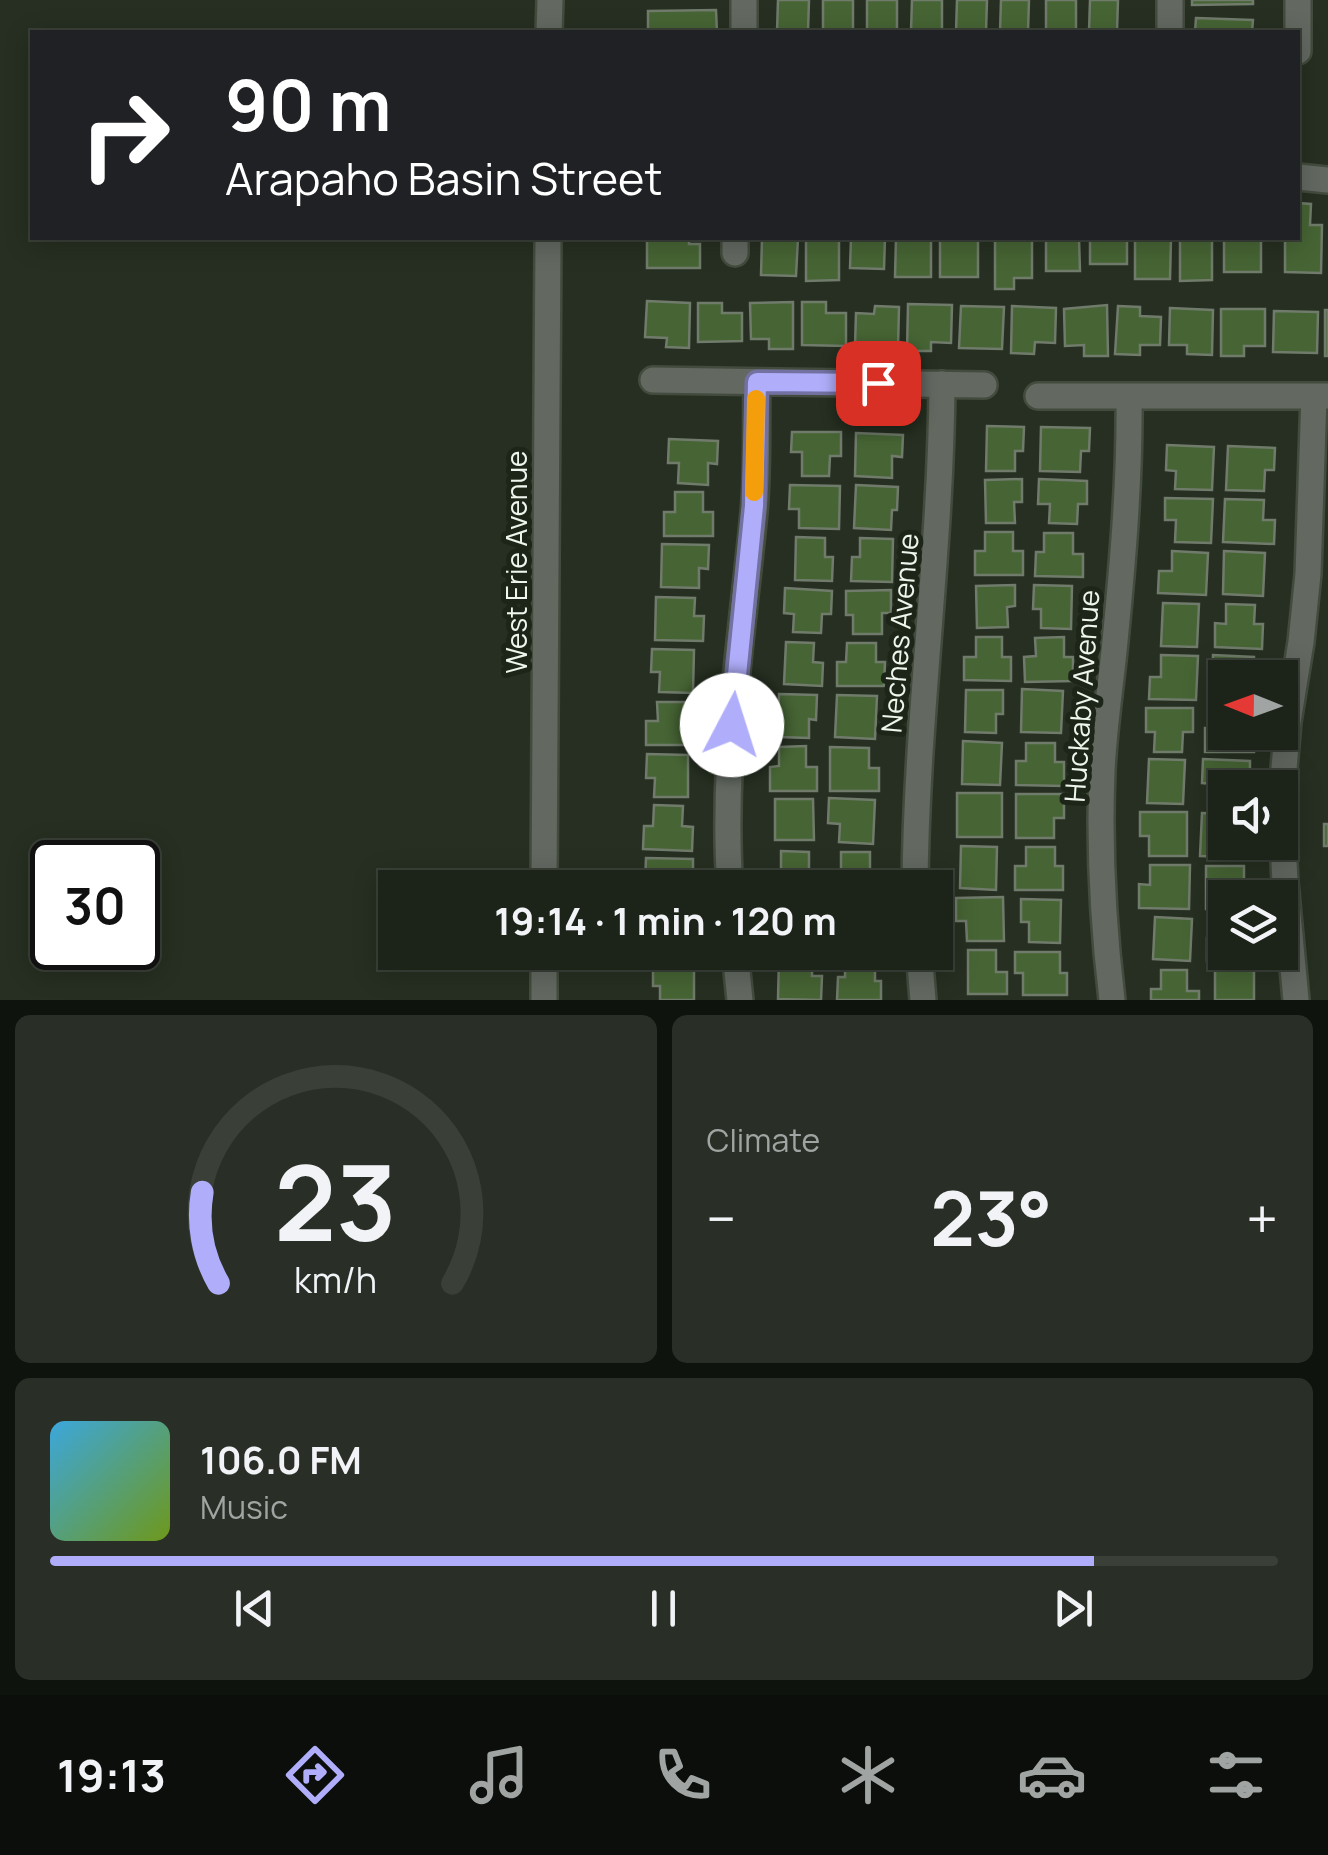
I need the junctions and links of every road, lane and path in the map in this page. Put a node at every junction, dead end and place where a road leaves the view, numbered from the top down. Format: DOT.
graph roads {
  1 [pos="550,0"];
  2 [pos="744,0"];
  3 [pos="1170,0"];
  4 [pos="1298,0"];
  5 [pos="550,30"];
  6 [pos="744,30"];
  7 [pos="1170,30"];
  8 [pos="1298,30"];
  9 [pos="1300,177"];
  10 [pos="1328,180"];
  11 [pos="548,240"];
  12 [pos="653,380"];
  13 [pos="757,382"];
  14 [pos="942,384"];
  15 [pos="984,385"];
  16 [pos="1038,396"];
  17 [pos="1128,396"];
  18 [pos="1321,396"];
  19 [pos="544,870"];
  20 [pos="729,870"];
  21 [pos="916,870"];
  22 [pos="544,970"];
  23 [pos="737,970"];
  24 [pos="920,970"];
  25 [pos="544,1000"];
  26 [pos="740,1000"];
  27 [pos="923,1000"];
  28 [pos="1112,1000"];
  29 [pos="1296,1000"];
  1 -- 5 [label="street"];
  2 -- 6 [label="street"];
  3 -- 7 [label="street"];
  4 -- 8 [label="street"];
  9 -- 10 [label="street"];
  11 -- 19 [label="street, West Erie Avenue"];
  12 -- 13 [label="street"];
  13 -- 14 [label="street"];
  13 -- 20 [label="street"];
  14 -- 15 [label="street"];
  14 -- 21 [label="street, Neches Avenue"];
  16 -- 17 [label="street"];
  17 -- 18 [label="street"];
  17 -- 28 [label="street, Huckaby Avenue"];
  18 -- 29 [label="street"];
  22 -- 25 [label="street"];
  23 -- 26 [label="street"];
  24 -- 27 [label="street"];
}
